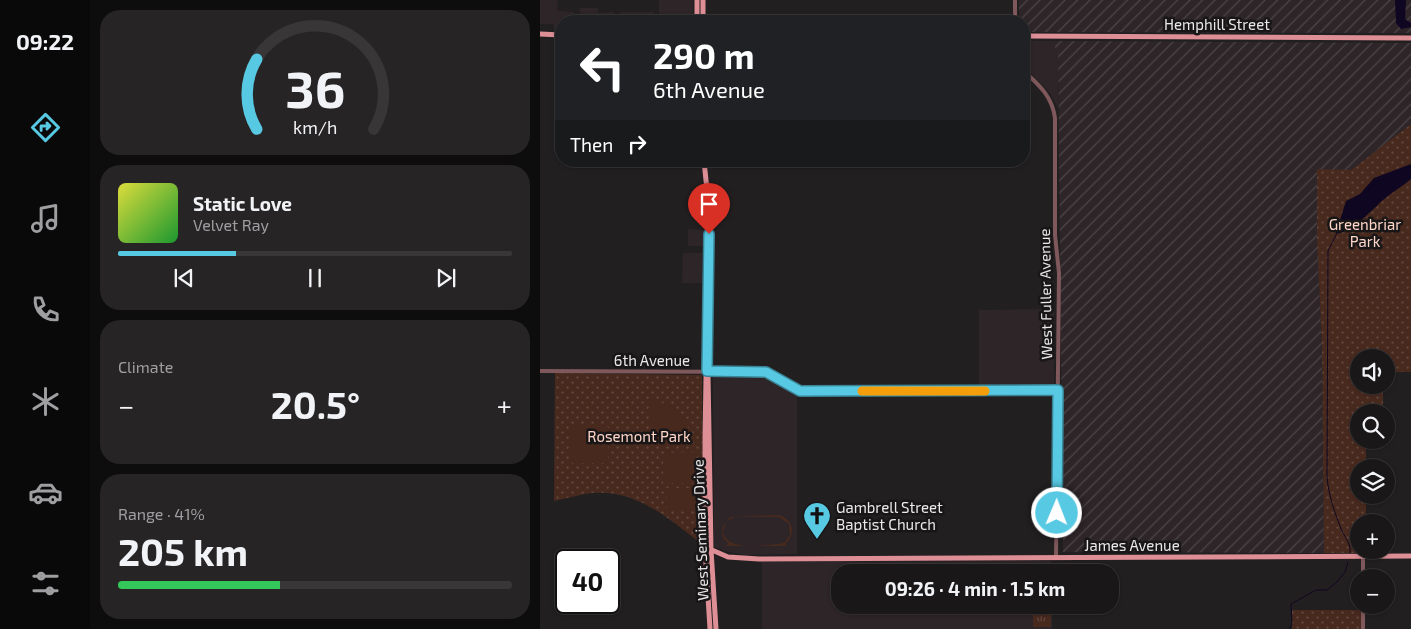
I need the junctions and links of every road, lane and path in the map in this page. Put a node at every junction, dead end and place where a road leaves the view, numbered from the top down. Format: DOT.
graph roads {
  1 [pos="697,0"];
  2 [pos="703,0"];
  3 [pos="1015,0"];
  4 [pos="697,15"];
  5 [pos="703,15"];
  6 [pos="1014,15"];
  7 [pos="540,34"];
  8 [pos="555,34"];
  9 [pos="1030,36"];
  10 [pos="1411,38"];
  11 [pos="1030,77"];
  12 [pos="705,167"];
  13 [pos="540,371"];
  14 [pos="707,371"];
  15 [pos="1058,390"];
  16 [pos="708,502"];
  17 [pos="705,547"];
  18 [pos="711,550"];
  19 [pos="1395,556"];
  20 [pos="1411,556"];
  21 [pos="1350,557"];
  22 [pos="1056,558"];
  23 [pos="1363,614"];
  24 [pos="710,629"];
  25 [pos="716,629"];
  26 [pos="1363,629"];
  1 -- 4 [label="main road"];
  2 -- 5 [label="main road"];
  3 -- 6 [label="street"];
  7 -- 8 [label="main road"];
  9 -- 10 [label="main road, Hemphill Street"];
  11 -- 15 [label="street, West Fuller Avenue"];
  12 -- 14 [label="main road, West Seminary Drive"];
  13 -- 14 [label="street, 6th Avenue"];
  14 -- 15 [label="street, 6th Avenue"];
  14 -- 16 [label="main road, West Seminary Drive"];
  15 -- 22 [label="street, West Fuller Avenue"];
  16 -- 17 [label="main road, West Seminary Drive"];
  16 -- 18 [label="main road, West Seminary Drive"];
  17 -- 18 [label="main road, James Avenue"];
  17 -- 24 [label="main road, West Seminary Drive"];
  18 -- 22 [label="main road, James Avenue"];
  18 -- 25 [label="main road, West Seminary Drive"];
  19 -- 20 [label="main road, James Avenue"];
  21 -- 22 [label="main road, James Avenue"];
  23 -- 26 [label="street"];
}
